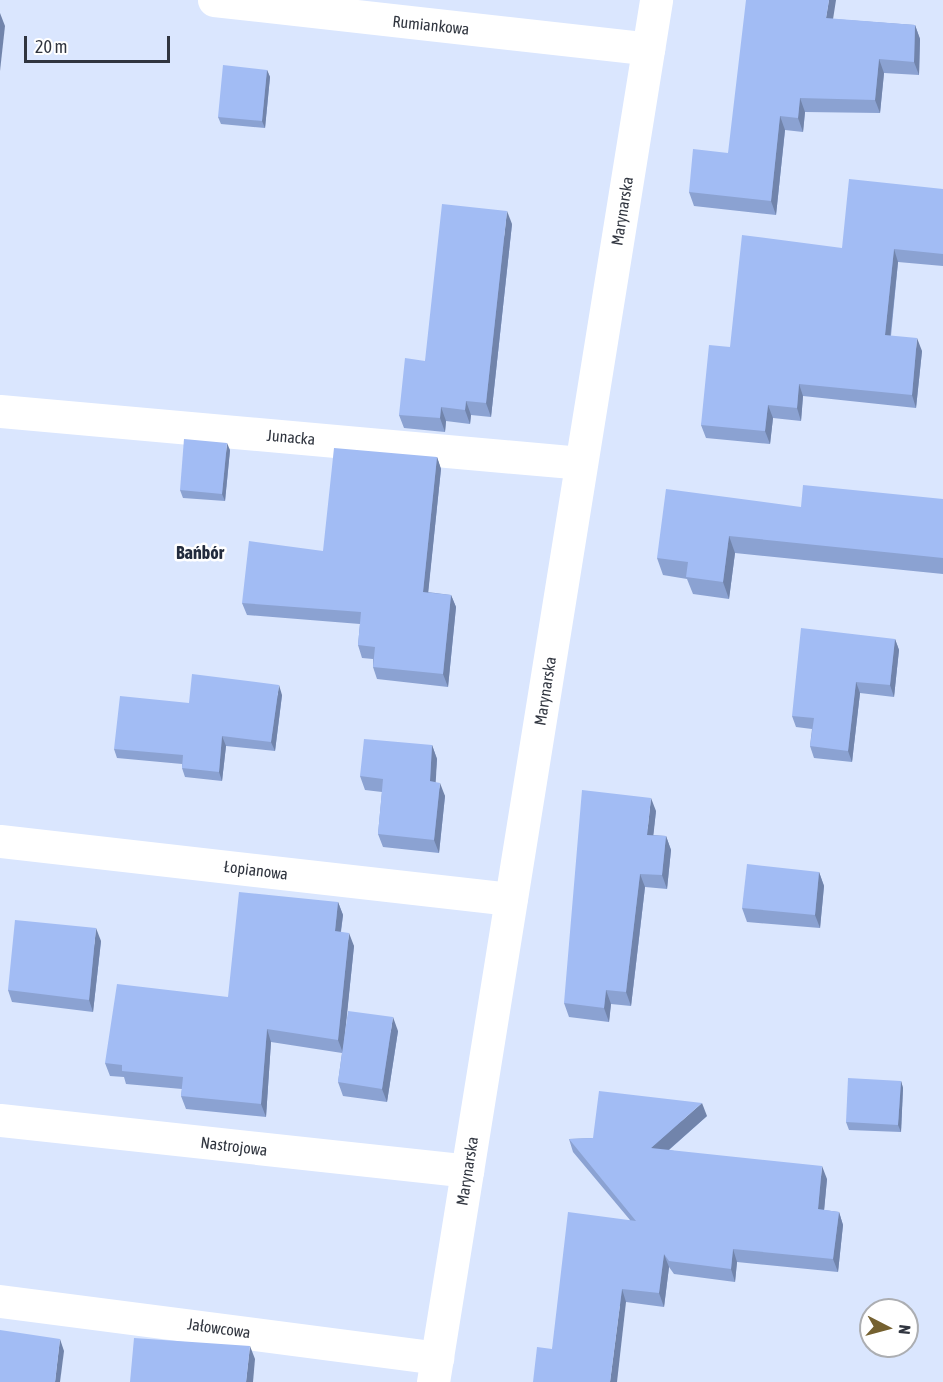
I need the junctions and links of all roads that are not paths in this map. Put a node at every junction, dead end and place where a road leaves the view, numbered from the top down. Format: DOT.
graph roads {
  1 [pos="214,0"];
  2 [pos="656,0"];
  3 [pos="648,50"];
  4 [pos="0,411"];
  5 [pos="581,463"];
  6 [pos="0,841"];
  7 [pos="511,899"];
  8 [pos="0,1120"];
  9 [pos="467,1171"];
  10 [pos="0,1301"];
  11 [pos="435,1370"];
  1 -- 3 [label="street, Rumiankowa"];
  2 -- 3 [label="street, Marynarska"];
  3 -- 5 [label="street, Marynarska"];
  4 -- 5 [label="street, Junacka"];
  5 -- 7 [label="street, Marynarska"];
  6 -- 7 [label="street, Łopianowa"];
  7 -- 9 [label="street, Marynarska"];
  8 -- 9 [label="street, Nastrojowa"];
  9 -- 11 [label="street, Marynarska"];
  10 -- 11 [label="street, Jałowcowa"];
}
